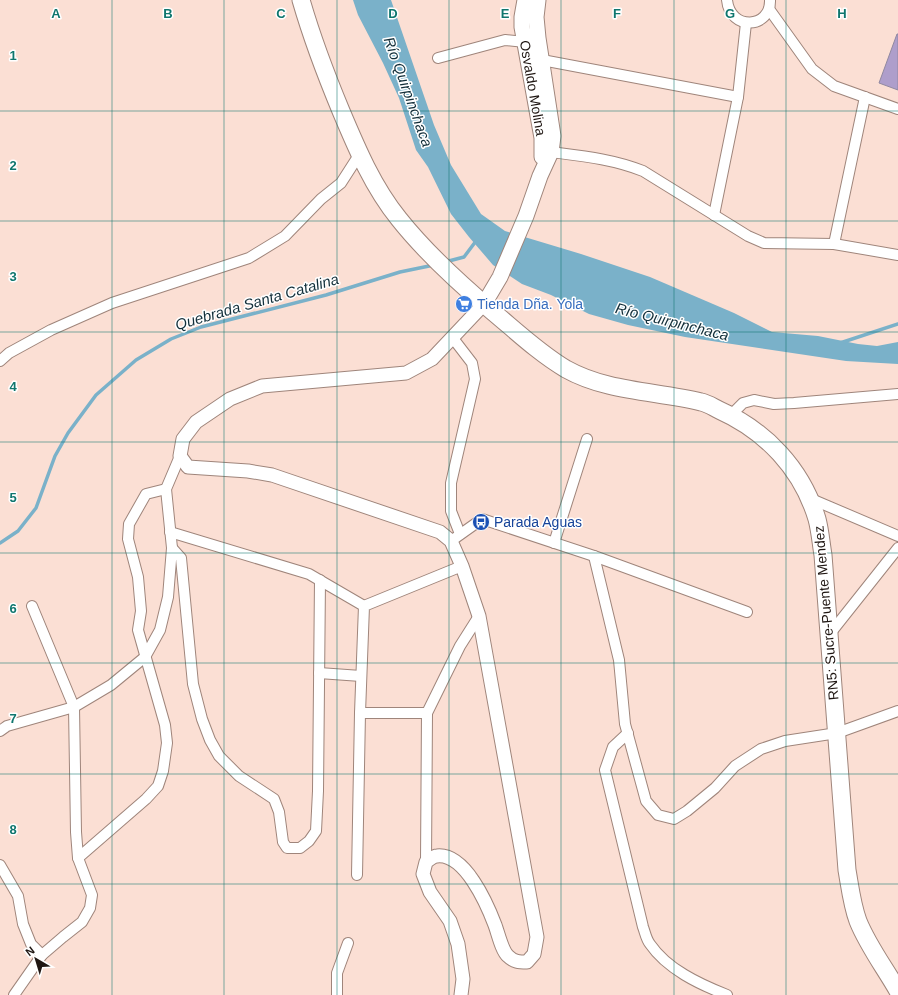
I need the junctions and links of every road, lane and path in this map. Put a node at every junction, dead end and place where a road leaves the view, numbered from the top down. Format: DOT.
graph roads {
  1 [pos="301,0"];
  2 [pos="525,0"];
  3 [pos="538,0"];
  4 [pos="727,0"];
  5 [pos="770,4"];
  6 [pos="746,23"];
  7 [pos="531,40"];
  8 [pos="438,58"];
  9 [pos="535,62"];
  10 [pos="738,97"];
  11 [pos="865,97"];
  12 [pos="898,109"];
  13 [pos="551,152"];
  14 [pos="359,155"];
  15 [pos="540,176"];
  16 [pos="714,215"];
  17 [pos="834,244"];
  18 [pos="898,255"];
  19 [pos="484,304"];
  20 [pos="452,337"];
  21 [pos="0,361"];
  22 [pos="898,394"];
  23 [pos="731,415"];
  24 [pos="588,440"];
  25 [pos="180,456"];
  26 [pos="166,489"];
  27 [pos="809,498"];
  28 [pos="170,532"];
  29 [pos="898,536"];
  30 [pos="456,537"];
  31 [pos="554,543"];
  32 [pos="172,548"];
  33 [pos="898,548"];
  34 [pos="594,556"];
  35 [pos="462,566"];
  36 [pos="320,580"];
  37 [pos="32,606"];
  38 [pos="364,606"];
  39 [pos="747,612"];
  40 [pos="479,616"];
  41 [pos="829,636"];
  42 [pos="145,657"];
  43 [pos="319,673"];
  44 [pos="361,676"];
  45 [pos="74,708"];
  46 [pos="898,711"];
  47 [pos="360,713"];
  48 [pos="427,713"];
  49 [pos="0,731"];
  50 [pos="628,733"];
  51 [pos="837,733"];
  52 [pos="78,858"];
  53 [pos="426,862"];
  54 [pos="0,865"];
  55 [pos="357,875"];
  56 [pos="348,943"];
  57 [pos="42,955"];
  58 [pos="898,991"];
  59 [pos="14,995"];
  60 [pos="337,995"];
  61 [pos="461,995"];
  62 [pos="726,995"];
  1 -- 14 [label="highway, RN5: Sucre-Puente Mendez"];
  2 -- 7 [label="main road, Osvaldo Molina"];
  3 -- 7 [label="main road"];
  4 -- 6 [label="street"];
  5 -- 6 [label="street"];
  5 -- 11 [label="street"];
  6 -- 10 [label="street"];
  7 -- 8 [label="street"];
  7 -- 9 [label="main road, Osvaldo Molina"];
  9 -- 10 [label="street"];
  9 -- 13 [label="main road"];
  9 -- 15 [label="main road, Osvaldo Molina"];
  10 -- 16 [label="street"];
  11 -- 12 [label="street"];
  11 -- 17 [label="street"];
  13 -- 15 [label="main road"];
  13 -- 16 [label="street"];
  14 -- 19 [label="highway, RN5: Sucre-Puente Mendez"];
  14 -- 21 [label="street"];
  15 -- 19 [label="main road"];
  16 -- 17 [label="street"];
  17 -- 18 [label="street"];
  19 -- 20 [label="street"];
  19 -- 23 [label="highway, RN5: Sucre-Puente Mendez"];
  20 -- 25 [label="street"];
  20 -- 30 [label="street"];
  22 -- 23 [label="street"];
  23 -- 27 [label="highway, RN5: Sucre-Puente Mendez"];
  24 -- 31 [label="street"];
  25 -- 26 [label="street"];
  25 -- 30 [label="street"];
  26 -- 28 [label="street"];
  26 -- 42 [label="street"];
  27 -- 29 [label="street"];
  27 -- 41 [label="highway, RN5: Sucre-Puente Mendez"];
  28 -- 32 [label="street"];
  28 -- 36 [label="street"];
  30 -- 31 [label="street"];
  30 -- 35 [label="street"];
  31 -- 34 [label="street"];
  32 -- 42 [label="street"];
  32 -- 43 [label="street"];
  33 -- 41 [label="street"];
  34 -- 39 [label="street"];
  34 -- 50 [label="street"];
  35 -- 38 [label="street"];
  35 -- 40 [label="street"];
  36 -- 38 [label="street"];
  36 -- 43 [label="street"];
  37 -- 45 [label="street"];
  38 -- 44 [label="street"];
  40 -- 48 [label="street"];
  40 -- 53 [label="street"];
  41 -- 51 [label="highway, RN5: Sucre-Puente Mendez"];
  42 -- 45 [label="street"];
  42 -- 52 [label="street"];
  43 -- 44 [label="street"];
  44 -- 47 [label="street"];
  45 -- 49 [label="street"];
  45 -- 52 [label="street"];
  46 -- 51 [label="street"];
  47 -- 48 [label="street"];
  47 -- 55 [label="street"];
  48 -- 53 [label="street"];
  50 -- 51 [label="street"];
  50 -- 62 [label="street"];
  51 -- 58 [label="highway, RN5: Sucre-Puente Mendez"];
  52 -- 57 [label="street"];
  53 -- 61 [label="street"];
  54 -- 57 [label="street"];
  56 -- 60 [label="street"];
  57 -- 59 [label="street"];
}
